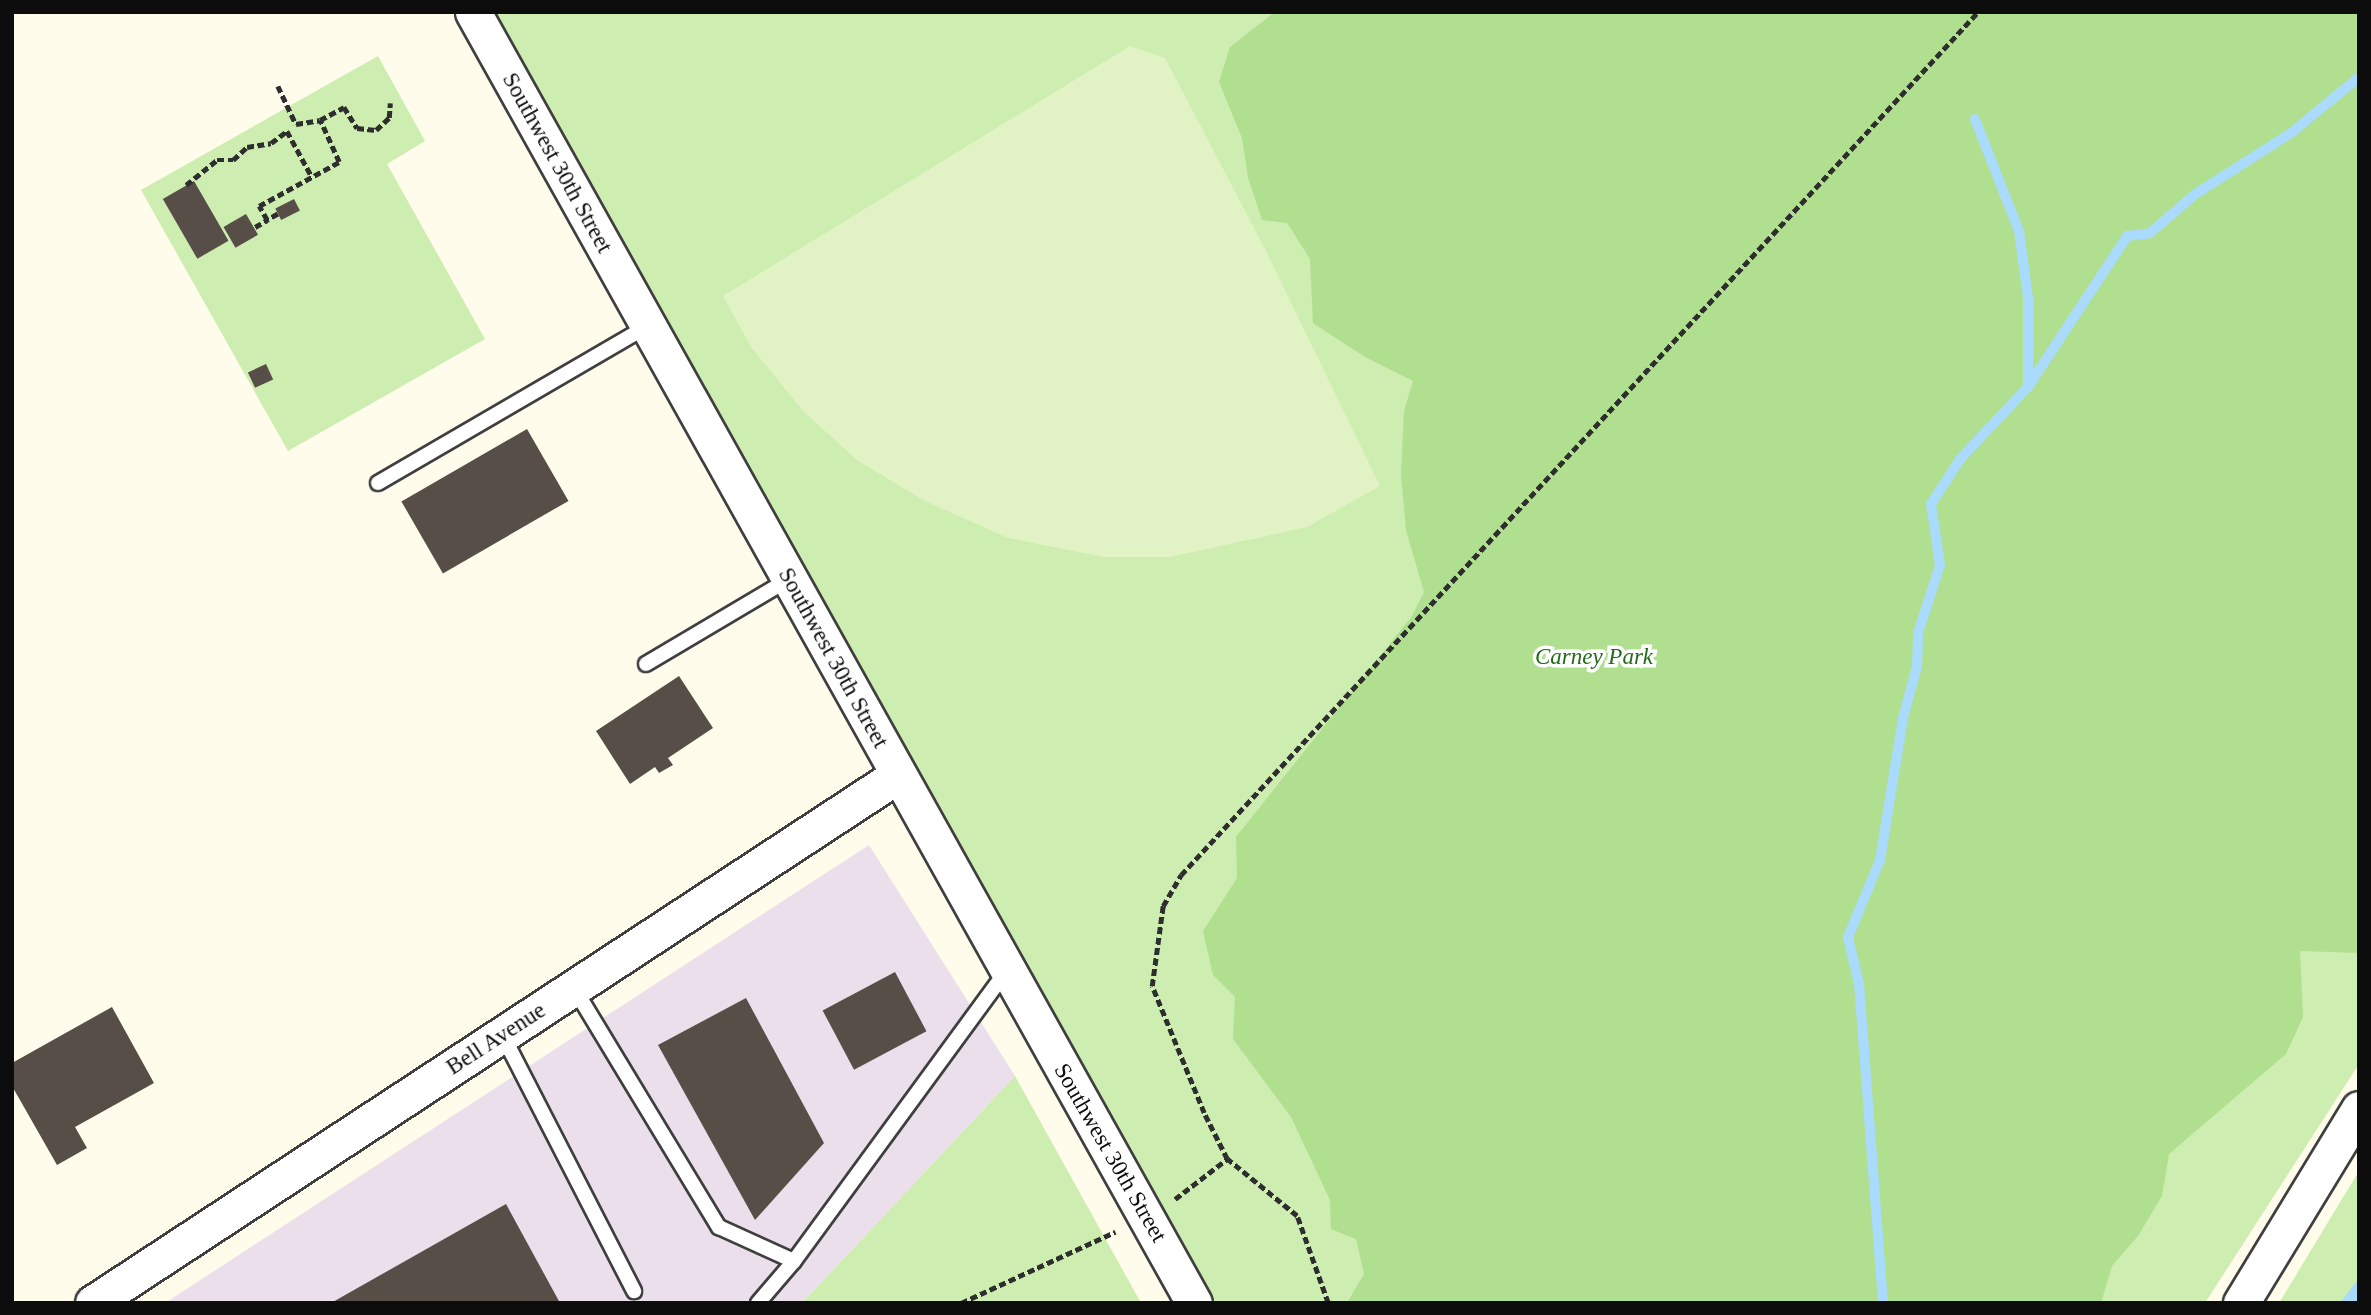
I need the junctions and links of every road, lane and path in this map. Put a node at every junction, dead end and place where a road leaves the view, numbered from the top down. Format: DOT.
graph roads {
  1 [pos="473,12"];
  2 [pos="1978,12"];
  3 [pos="278,86"];
  4 [pos="390,103"];
  5 [pos="320,120"];
  6 [pos="296,124"];
  7 [pos="287,131"];
  8 [pos="312,177"];
  9 [pos="186,185"];
  10 [pos="278,214"];
  11 [pos="267,220"];
  12 [pos="255,227"];
  13 [pos="648,326"];
  14 [pos="378,483"];
  15 [pos="789,579"];
  16 [pos="646,664"];
  17 [pos="898,775"];
  18 [pos="1007,970"];
  19 [pos="574,988"];
  20 [pos="503,1034"];
  21 [pos="2359,1110"];
  22 [pos="1227,1159"];
  23 [pos="1147,1218"];
  24 [pos="794,1261"];
  25 [pos="634,1291"];
  26 [pos="93,1303"];
  27 [pos="758,1303"];
  28 [pos="961,1303"];
  29 [pos="1194,1303"];
  30 [pos="1328,1303"];
  31 [pos="2241,1303"];
  1 -- 13 [label="street, Southwest 30th Street"];
  2 -- 22 [label="path"];
  3 -- 6 [label="path"];
  4 -- 5 [label="path"];
  5 -- 6 [label="path"];
  5 -- 8 [label="path"];
  6 -- 7 [label="path"];
  7 -- 8 [label="path"];
  7 -- 9 [label="path"];
  8 -- 11 [label="path"];
  10 -- 11 [label="path"];
  11 -- 12 [label="path"];
  13 -- 14 [label="lane"];
  13 -- 15 [label="street, Southwest 30th Street"];
  15 -- 16 [label="lane"];
  15 -- 17 [label="street, Southwest 30th Street"];
  17 -- 18 [label="street, Southwest 30th Street"];
  17 -- 19 [label="street, Bell Avenue"];
  18 -- 23 [label="street, Southwest 30th Street"];
  18 -- 24 [label="lane"];
  19 -- 20 [label="street, Bell Avenue"];
  19 -- 24 [label="lane"];
  20 -- 25 [label="lane"];
  20 -- 26 [label="street, Bell Avenue"];
  21 -- 31 [label="street"];
  22 -- 23 [label="path"];
  22 -- 30 [label="path"];
  23 -- 28 [label="path"];
  23 -- 29 [label="street, Southwest 30th Street"];
  24 -- 27 [label="lane"];
}
